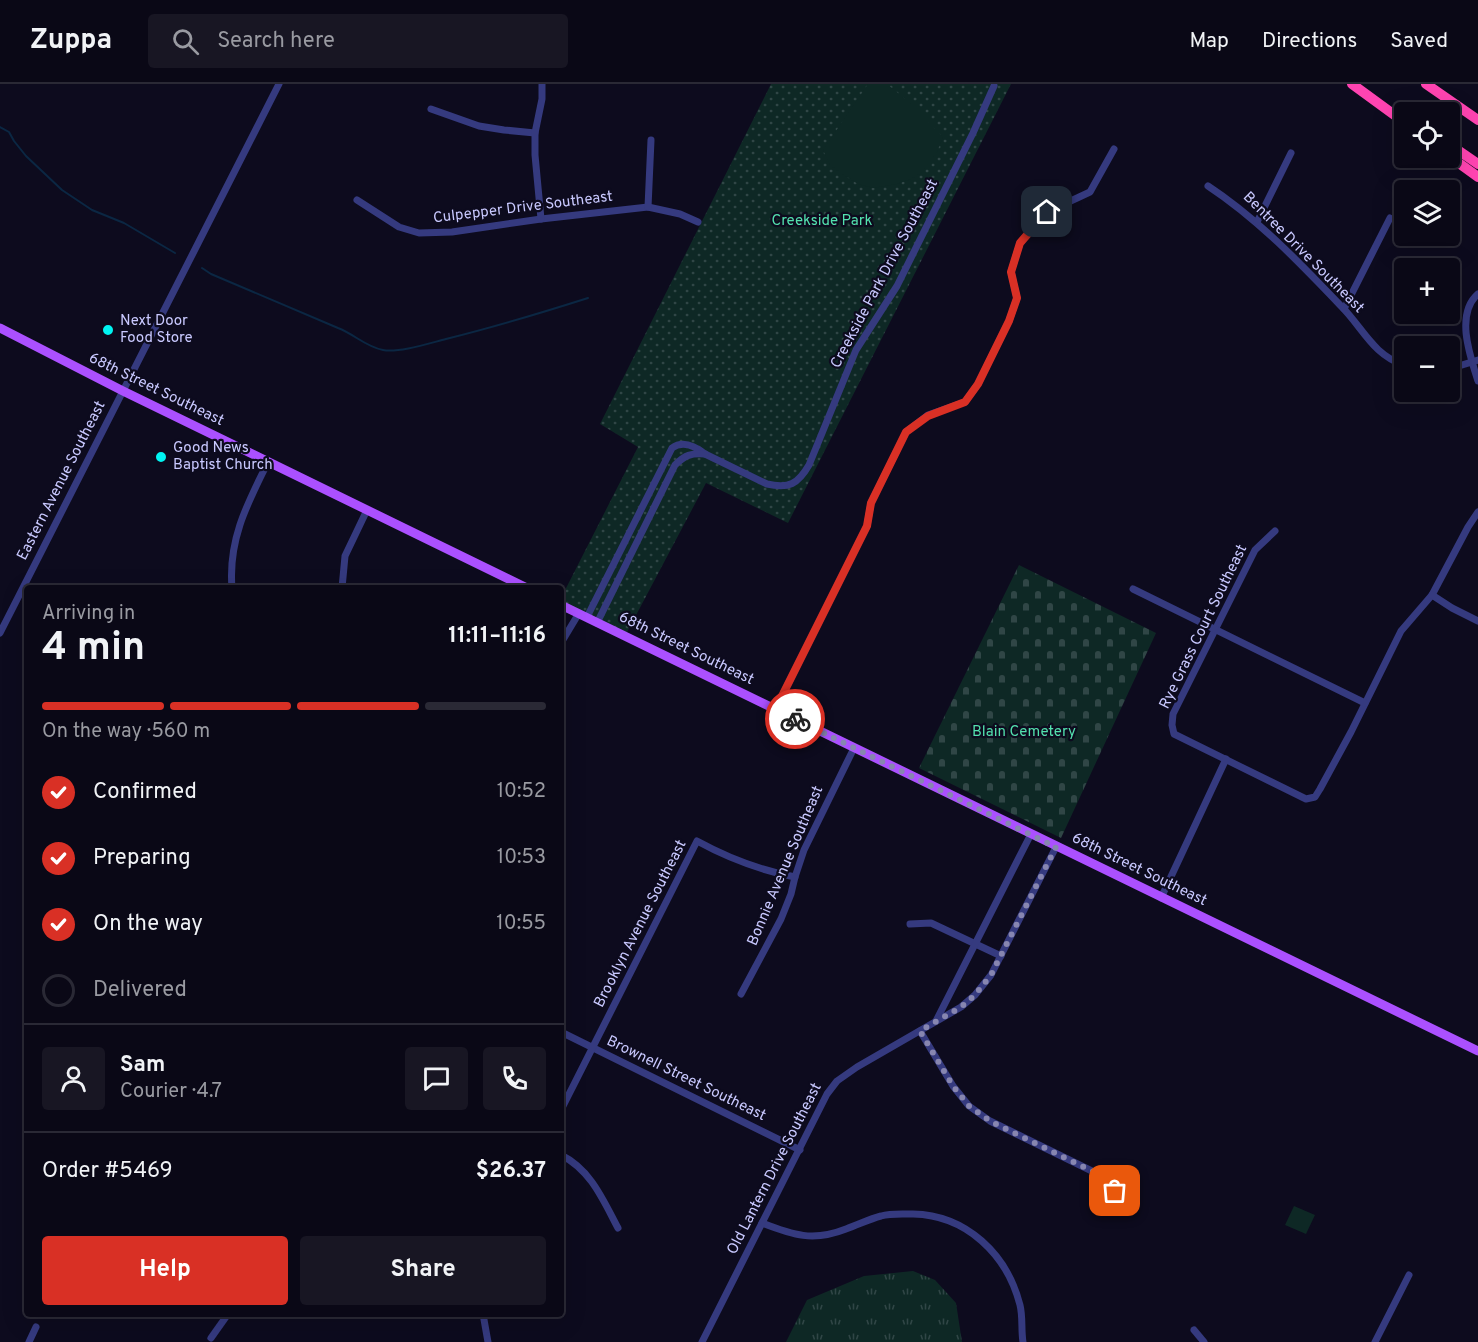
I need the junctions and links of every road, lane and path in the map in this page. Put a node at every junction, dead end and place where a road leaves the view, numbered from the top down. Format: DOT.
graph roads {
  1 [pos="279,84"];
  2 [pos="542,84"];
  3 [pos="1352,84"];
  4 [pos="1361,84"];
  5 [pos="1426,84"];
  6 [pos="1436,84"];
  7 [pos="994,86"];
  8 [pos="1394,106"];
  9 [pos="431,109"];
  10 [pos="1478,111"];
  11 [pos="1394,115"];
  12 [pos="1478,120"];
  13 [pos="535,133"];
  14 [pos="651,140"];
  15 [pos="1114,149"];
  16 [pos="1460,152"];
  17 [pos="1292,153"];
  18 [pos="1460,164"];
  19 [pos="1478,164"];
  20 [pos="1478,177"];
  21 [pos="1208,186"];
  22 [pos="357,200"];
  23 [pos="648,207"];
  24 [pos="1389,218"];
  25 [pos="541,219"];
  26 [pos="698,222"];
  27 [pos="1257,222"];
  28 [pos="1478,294"];
  29 [pos="1344,309"];
  30 [pos="0,328"];
  31 [pos="1475,361"];
  32 [pos="1394,362"];
  33 [pos="1460,366"];
  34 [pos="1478,381"];
  35 [pos="123,391"];
  36 [pos="705,454"];
  37 [pos="268,462"];
  38 [pos="367,510"];
  39 [pos="1478,512"];
  40 [pos="1275,531"];
  41 [pos="24,585"];
  42 [pos="232,585"];
  43 [pos="342,585"];
  44 [pos="521,585"];
  45 [pos="24,586"];
  46 [pos="1133,588"];
  47 [pos="1432,595"];
  48 [pos="564,606"];
  49 [pos="583,615"];
  50 [pos="1478,621"];
  51 [pos="597,622"];
  52 [pos="1215,630"];
  53 [pos="0,633"];
  54 [pos="564,639"];
  55 [pos="1365,703"];
  56 [pos="775,710"];
  57 [pos="854,748"];
  58 [pos="1226,759"];
  59 [pos="1031,834"];
  60 [pos="1056,847"];
  61 [pos="795,877"];
  62 [pos="1161,897"];
  63 [pos="910,924"];
  64 [pos="976,944"];
  65 [pos="1001,956"];
  66 [pos="741,994"];
  67 [pos="936,1021"];
  68 [pos="920,1031"];
  69 [pos="564,1034"];
  70 [pos="593,1048"];
  71 [pos="1478,1051"];
  72 [pos="564,1104"];
  73 [pos="800,1150"];
  74 [pos="564,1156"];
  75 [pos="1115,1191"];
  76 [pos="762,1223"];
  77 [pos="618,1228"];
  78 [pos="1409,1275"];
  79 [pos="226,1317"];
  80 [pos="484,1317"];
  81 [pos="36,1327"];
  82 [pos="1194,1330"];
  83 [pos="211,1338"];
  84 [pos="29,1342"];
  85 [pos="488,1342"];
  86 [pos="702,1342"];
  87 [pos="1023,1342"];
  88 [pos="1204,1342"];
  89 [pos="1375,1342"];
  1 -- 35 [label="street, Eastern Avenue Southeast"];
  2 -- 13 [label="street"];
  3 -- 11 [label="highway"];
  4 -- 8 [label="highway"];
  5 -- 12 [label="highway"];
  6 -- 10 [label="highway"];
  7 -- 36 [label="street, Creekside Park Drive Southeast"];
  9 -- 13 [label="street"];
  13 -- 25 [label="street"];
  14 -- 23 [label="street"];
  15 -- 56 [label="street"];
  16 -- 19 [label="highway"];
  17 -- 27 [label="street"];
  18 -- 20 [label="highway"];
  21 -- 27 [label="street, Bentree Drive Southeast"];
  22 -- 25 [label="street, Culpepper Drive Southeast"];
  23 -- 25 [label="street, Culpepper Drive Southeast"];
  23 -- 26 [label="street, Culpepper Drive Southeast"];
  24 -- 29 [label="street"];
  27 -- 29 [label="street, Bentree Drive Southeast"];
  28 -- 31 [label="street"];
  29 -- 32 [label="street, Bentree Drive Southeast"];
  30 -- 35 [label="main road, 68th Street Southeast"];
  31 -- 33 [label="street"];
  31 -- 34 [label="street"];
  35 -- 37 [label="main road, 68th Street Southeast"];
  35 -- 41 [label="street, Eastern Avenue Southeast"];
  36 -- 49 [label="street, Creekside Park Drive Southeast"];
  36 -- 51 [label="street"];
  37 -- 38 [label="main road, 68th Street Southeast"];
  37 -- 42 [label="street"];
  38 -- 43 [label="street"];
  38 -- 44 [label="main road, 68th Street Southeast"];
  39 -- 47 [label="street"];
  40 -- 52 [label="street, Rye Grass Court Southeast"];
  45 -- 53 [label="street, Eastern Avenue Southeast"];
  46 -- 52 [label="street"];
  47 -- 50 [label="street"];
  47 -- 55 [label="street"];
  48 -- 49 [label="main road, 68th Street Southeast"];
  49 -- 51 [label="main road, 68th Street Southeast"];
  49 -- 54 [label="street"];
  51 -- 56 [label="main road, 68th Street Southeast"];
  52 -- 55 [label="street"];
  52 -- 58 [label="street, Rye Grass Court Southeast"];
  55 -- 58 [label="street"];
  56 -- 57 [label="main road, 68th Street Southeast"];
  57 -- 59 [label="main road, 68th Street Southeast"];
  57 -- 61 [label="street, Bonnie Avenue Southeast"];
  58 -- 62 [label="street"];
  59 -- 60 [label="main road, 68th Street Southeast"];
  59 -- 64 [label="street"];
  60 -- 62 [label="main road, 68th Street Southeast"];
  60 -- 65 [label="street, Old Lantern Drive Southeast"];
  61 -- 66 [label="street, Bonnie Avenue Southeast"];
  61 -- 70 [label="street, Brooklyn Avenue Southeast"];
  62 -- 71 [label="main road, 68th Street Southeast"];
  63 -- 64 [label="street"];
  64 -- 65 [label="street"];
  64 -- 67 [label="street"];
  65 -- 67 [label="street, Old Lantern Drive Southeast"];
  67 -- 68 [label="street, Old Lantern Drive Southeast"];
  68 -- 73 [label="street, Old Lantern Drive Southeast"];
  68 -- 75 [label="street"];
  69 -- 70 [label="street, Brownell Street Southeast"];
  70 -- 72 [label="street, Brooklyn Avenue Southeast"];
  70 -- 73 [label="street, Brownell Street Southeast"];
  73 -- 76 [label="street, Old Lantern Drive Southeast"];
  74 -- 77 [label="street"];
  76 -- 86 [label="street, Old Lantern Drive Southeast"];
  76 -- 87 [label="street"];
  78 -- 89 [label="street"];
  79 -- 83 [label="street"];
  80 -- 85 [label="street"];
  81 -- 84 [label="street"];
  82 -- 88 [label="street"];
}
